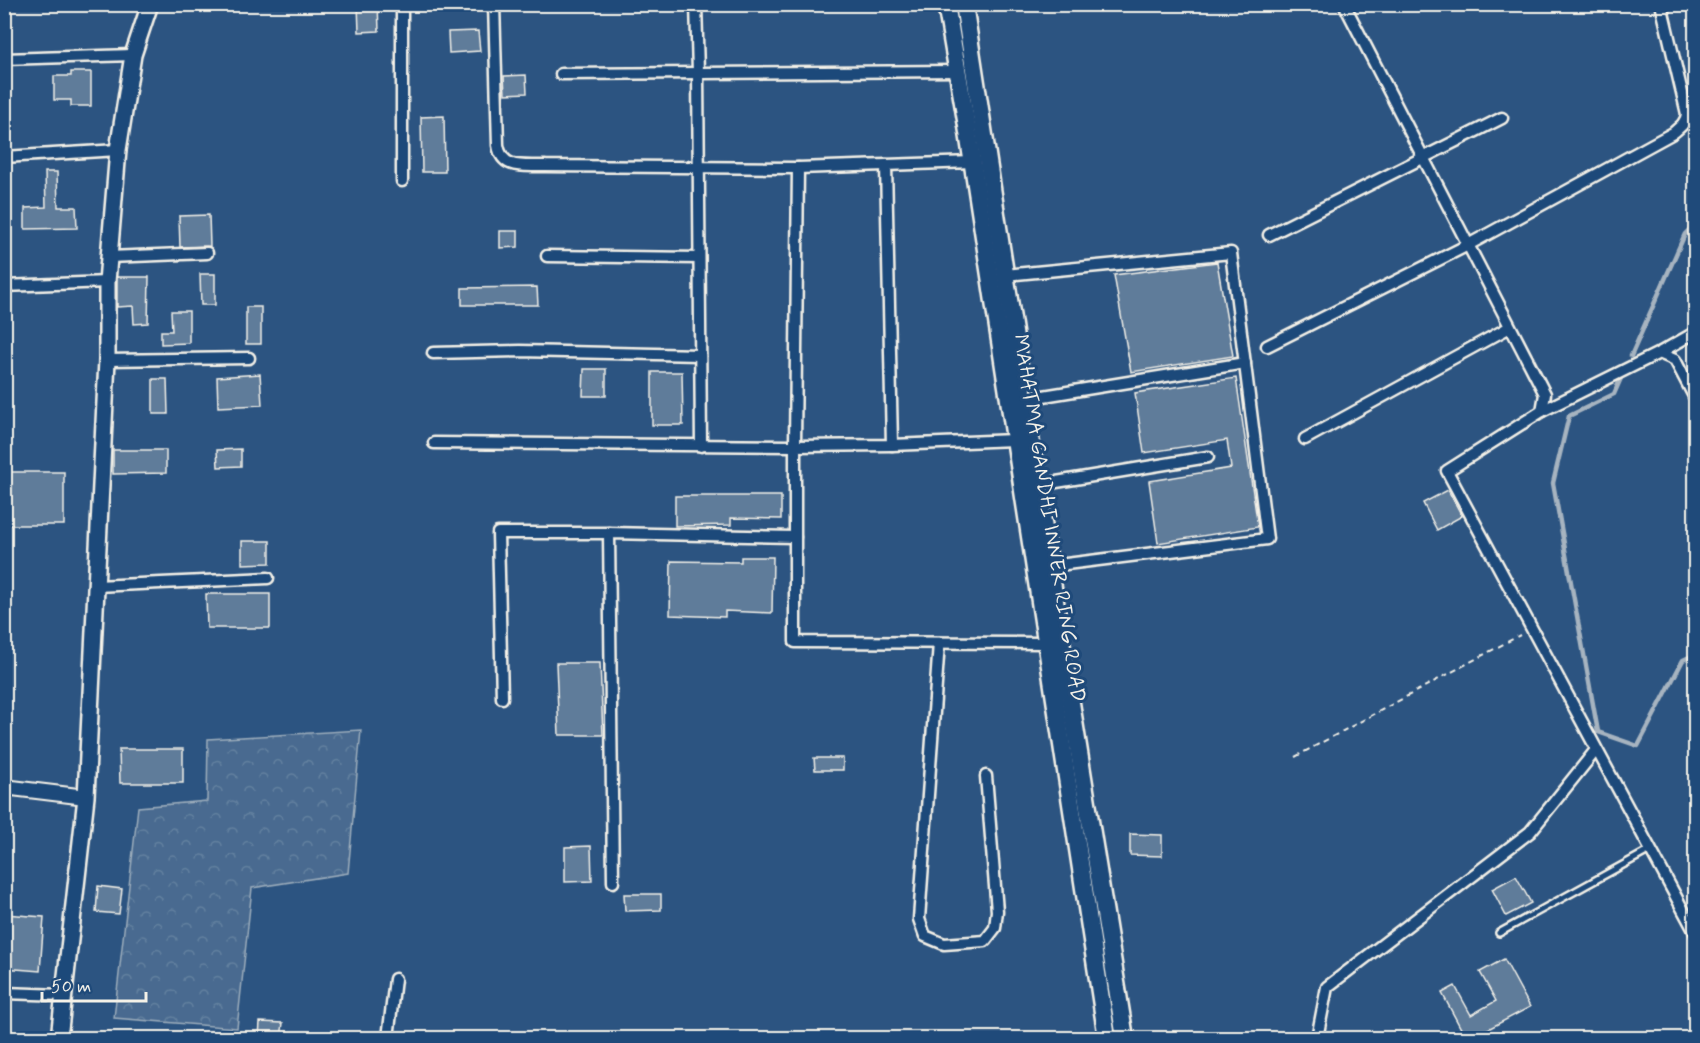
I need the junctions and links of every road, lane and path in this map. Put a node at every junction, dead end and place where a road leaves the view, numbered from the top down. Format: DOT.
graph roads {
  1 [pos="150,4"];
  2 [pos="402,4"];
  3 [pos="494,4"];
  4 [pos="696,4"];
  5 [pos="946,4"];
  6 [pos="964,4"];
  7 [pos="1344,4"];
  8 [pos="1661,4"];
  9 [pos="133,55"];
  10 [pos="4,59"];
  11 [pos="958,71"];
  12 [pos="698,72"];
  13 [pos="561,74"];
  14 [pos="1502,118"];
  15 [pos="118,150"];
  16 [pos="4,157"];
  17 [pos="1424,159"];
  18 [pos="973,162"];
  19 [pos="886,165"];
  20 [pos="699,166"];
  21 [pos="798,168"];
  22 [pos="402,180"];
  23 [pos="1269,235"];
  24 [pos="1468,245"];
  25 [pos="207,253"];
  26 [pos="547,256"];
  27 [pos="109,257"];
  28 [pos="699,258"];
  29 [pos="1005,275"];
  30 [pos="106,282"];
  31 [pos="4,286"];
  32 [pos="1510,327"];
  33 [pos="1695,332"];
  34 [pos="1267,346"];
  35 [pos="1659,352"];
  36 [pos="433,353"];
  37 [pos="700,355"];
  38 [pos="249,358"];
  39 [pos="107,360"];
  40 [pos="1245,363"];
  41 [pos="1025,399"];
  42 [pos="1695,400"];
  43 [pos="1542,411"];
  44 [pos="1305,439"];
  45 [pos="1014,440"];
  46 [pos="434,443"];
  47 [pos="892,445"];
  48 [pos="701,446"];
  49 [pos="795,446"];
  50 [pos="1208,457"];
  51 [pos="1038,485"];
  52 [pos="609,533"];
  53 [pos="795,537"];
  54 [pos="1050,566"];
  55 [pos="268,578"];
  56 [pos="96,586"];
  57 [pos="1531,629"];
  58 [pos="939,642"];
  59 [pos="1046,643"];
  60 [pos="502,698"];
  61 [pos="1596,750"];
  62 [pos="1296,757"];
  63 [pos="986,776"];
  64 [pos="4,787"];
  65 [pos="86,797"];
  66 [pos="1650,850"];
  67 [pos="613,882"];
  68 [pos="1499,933"];
  69 [pos="1695,934"];
  70 [pos="395,979"];
  71 [pos="4,993"];
  72 [pos="63,995"];
  73 [pos="59,1038"];
  74 [pos="388,1038"];
  75 [pos="1107,1038"];
  76 [pos="1125,1038"];
  77 [pos="1317,1038"];
  1 -- 9 [label="main road"];
  2 -- 22 [label="street"];
  3 -- 20 [label="street"];
  4 -- 12 [label="street"];
  5 -- 11 [label="main road, MAHATMA GANDHI INNER RING ROAD"];
  6 -- 29 [label="main road, MAHATMA GANDHI INNER RING ROAD"];
  7 -- 17 [label="street"];
  8 -- 24 [label="street"];
  9 -- 10 [label="street"];
  9 -- 15 [label="main road"];
  11 -- 12 [label="street"];
  11 -- 18 [label="main road, MAHATMA GANDHI INNER RING ROAD"];
  12 -- 13 [label="street"];
  12 -- 20 [label="street"];
  14 -- 17 [label="street"];
  15 -- 16 [label="street"];
  15 -- 27 [label="main road"];
  17 -- 23 [label="street"];
  17 -- 24 [label="street"];
  18 -- 19 [label="street"];
  18 -- 45 [label="main road, MAHATMA GANDHI INNER RING ROAD"];
  19 -- 21 [label="street"];
  19 -- 47 [label="street"];
  20 -- 21 [label="street"];
  20 -- 28 [label="street"];
  21 -- 49 [label="street"];
  24 -- 32 [label="street"];
  24 -- 34 [label="street"];
  25 -- 27 [label="street"];
  26 -- 28 [label="street"];
  27 -- 30 [label="main road"];
  28 -- 37 [label="street"];
  29 -- 40 [label="street"];
  29 -- 41 [label="main road, MAHATMA GANDHI INNER RING ROAD"];
  30 -- 31 [label="street"];
  30 -- 39 [label="main road"];
  32 -- 43 [label="street"];
  32 -- 44 [label="street"];
  33 -- 35 [label="street"];
  35 -- 42 [label="street"];
  35 -- 43 [label="street"];
  36 -- 37 [label="street"];
  37 -- 48 [label="street"];
  38 -- 39 [label="street"];
  39 -- 56 [label="main road"];
  40 -- 41 [label="street"];
  40 -- 54 [label="street"];
  41 -- 51 [label="main road, MAHATMA GANDHI INNER RING ROAD"];
  43 -- 57 [label="street"];
  45 -- 47 [label="street"];
  45 -- 59 [label="main road, MAHATMA GANDHI INNER RING ROAD"];
  46 -- 48 [label="street"];
  47 -- 49 [label="street"];
  48 -- 49 [label="street"];
  49 -- 53 [label="street"];
  50 -- 51 [label="street"];
  51 -- 54 [label="main road, MAHATMA GANDHI INNER RING ROAD"];
  52 -- 53 [label="street"];
  52 -- 60 [label="street"];
  52 -- 67 [label="street"];
  53 -- 58 [label="street"];
  54 -- 76 [label="main road, MAHATMA GANDHI INNER RING ROAD"];
  55 -- 56 [label="street"];
  56 -- 65 [label="main road"];
  57 -- 61 [label="street"];
  57 -- 62 [label="path"];
  58 -- 59 [label="street"];
  58 -- 63 [label="street"];
  59 -- 75 [label="main road, MAHATMA GANDHI INNER RING ROAD"];
  61 -- 66 [label="street"];
  61 -- 77 [label="street"];
  64 -- 65 [label="street"];
  65 -- 72 [label="main road"];
  66 -- 68 [label="lane"];
  66 -- 69 [label="street"];
  70 -- 74 [label="street"];
  71 -- 72 [label="street"];
  72 -- 73 [label="main road"];
}
